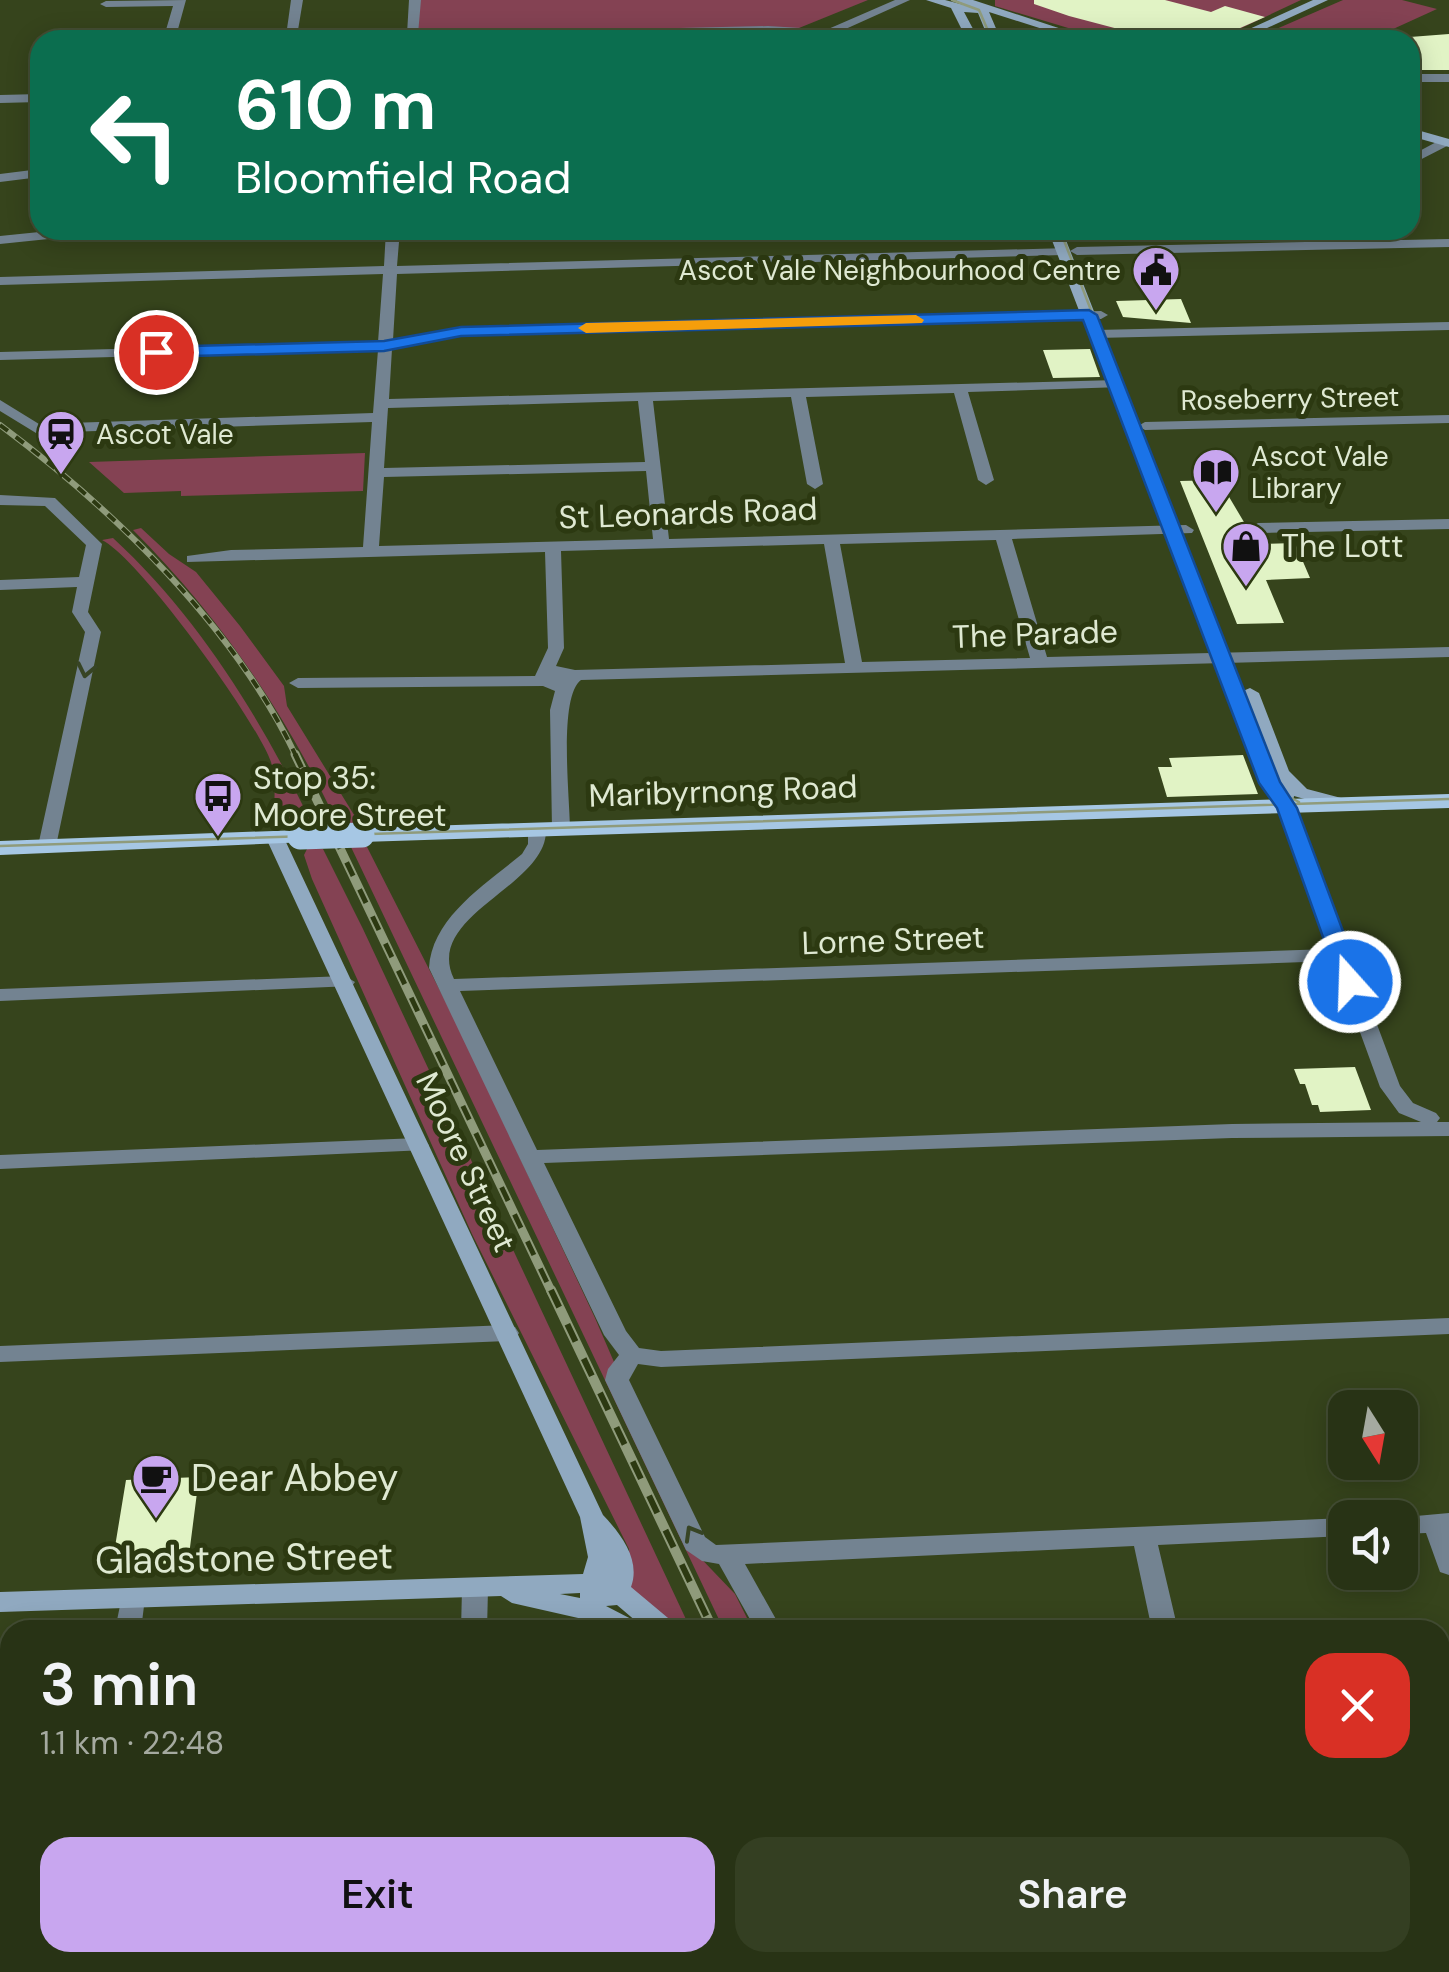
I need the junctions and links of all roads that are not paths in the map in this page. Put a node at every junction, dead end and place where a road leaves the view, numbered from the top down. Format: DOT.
graph roads {
  1 [pos="297,0"];
  2 [pos="415,0"];
  3 [pos="875,0"];
  4 [pos="904,0"];
  5 [pos="932,0"];
  6 [pos="1322,0"];
  7 [pos="180,1"];
  8 [pos="962,3"];
  9 [pos="106,4"];
  10 [pos="985,14"];
  11 [pos="172,30"];
  12 [pos="292,30"];
  13 [pos="413,30"];
  14 [pos="806,30"];
  15 [pos="842,30"];
  16 [pos="969,30"];
  17 [pos="991,30"];
  18 [pos="1056,30"];
  19 [pos="1254,30"];
  20 [pos="1420,78"];
  21 [pos="1449,78"];
  22 [pos="0,98"];
  23 [pos="30,98"];
  24 [pos="1420,135"];
  25 [pos="1448,143"];
  26 [pos="1420,156"];
  27 [pos="30,174"];
  28 [pos="0,178"];
  29 [pos="30,237"];
  30 [pos="0,240"];
  31 [pos="392,240"];
  32 [pos="1062,240"];
  33 [pos="1069,240"];
  34 [pos="1449,243"];
  35 [pos="1070,251"];
  36 [pos="389,267"];
  37 [pos="0,280"];
  38 [pos="1095,315"];
  39 [pos="1449,326"];
  40 [pos="1102,334"];
  41 [pos="384,346"];
  42 [pos="0,356"];
  43 [pos="1123,384"];
  44 [pos="960,389"];
  45 [pos="798,392"];
  46 [pos="645,397"];
  47 [pos="0,404"];
  48 [pos="380,411"];
  49 [pos="1449,419"];
  50 [pos="1139,426"];
  51 [pos="652,466"];
  52 [pos="376,473"];
  53 [pos="986,480"];
  54 [pos="815,484"];
  55 [pos="0,500"];
  56 [pos="1449,524"];
  57 [pos="1258,528"];
  58 [pos="1180,530"];
  59 [pos="1003,535"];
  60 [pos="831,540"];
  61 [pos="662,544"];
  62 [pos="553,547"];
  63 [pos="372,552"];
  64 [pos="192,560"];
  65 [pos="86,582"];
  66 [pos="0,586"];
  67 [pos="1449,652"];
  68 [pos="1229,659"];
  69 [pos="1040,664"];
  70 [pos="855,670"];
  71 [pos="557,678"];
  72 [pos="298,683"];
  73 [pos="1275,791"];
  74 [pos="1449,800"];
  75 [pos="1342,803"];
  76 [pos="549,830"];
  77 [pos="275,838"];
  78 [pos="47,846"];
  79 [pos="0,848"];
  80 [pos="1340,955"];
  81 [pos="344,982"];
  82 [pos="448,985"];
  83 [pos="0,995"];
  84 [pos="1409,1120"];
  85 [pos="1323,1129"];
  86 [pos="1449,1129"];
  87 [pos="418,1145"];
  88 [pos="530,1157"];
  89 [pos="0,1162"];
  90 [pos="1449,1326"];
  91 [pos="507,1333"];
  92 [pos="0,1354"];
  93 [pos="632,1355"];
  94 [pos="1442,1523"];
  95 [pos="1328,1528"];
  96 [pos="1144,1536"];
  97 [pos="727,1554"];
  98 [pos="1449,1565"];
  99 [pos="605,1587"];
  100 [pos="482,1589"];
  101 [pos="132,1598"];
  102 [pos="0,1602"];
  103 [pos="593,1611"];
  104 [pos="129,1620"];
  105 [pos="476,1620"];
  106 [pos="611,1620"];
  107 [pos="652,1620"];
  108 [pos="763,1620"];
  109 [pos="1163,1620"];
  1 -- 12 [label="street"];
  2 -- 13 [label="street"];
  3 -- 14 [label="street"];
  4 -- 15 [label="street"];
  5 -- 8 [label="street"];
  6 -- 19 [label="street"];
  7 -- 9 [label="street"];
  7 -- 11 [label="street"];
  8 -- 10 [label="street"];
  8 -- 16 [label="street"];
  8 -- 18 [label="street"];
  10 -- 17 [label="street"];
  10 -- 18 [label="street"];
  20 -- 21 [label="street"];
  22 -- 23 [label="street"];
  24 -- 25 [label="street"];
  25 -- 26 [label="street"];
  27 -- 28 [label="street"];
  29 -- 30 [label="street"];
  31 -- 36 [label="street"];
  32 -- 35 [label="street"];
  33 -- 35 [label="street"];
  34 -- 35 [label="street"];
  35 -- 36 [label="street"];
  35 -- 38 [label="street"];
  36 -- 37 [label="street"];
  36 -- 41 [label="street"];
  38 -- 40 [label="street"];
  38 -- 41 [label="street"];
  39 -- 40 [label="street"];
  40 -- 43 [label="street"];
  41 -- 42 [label="street"];
  41 -- 48 [label="street"];
  43 -- 44 [label="street"];
  43 -- 50 [label="street"];
  44 -- 45 [label="street"];
  44 -- 53 [label="street"];
  45 -- 46 [label="street"];
  45 -- 54 [label="street"];
  46 -- 48 [label="street"];
  46 -- 51 [label="street"];
  47 -- 48 [label="street"];
  48 -- 52 [label="street"];
  49 -- 50 [label="street, Roseberry Street"];
  50 -- 58 [label="street"];
  51 -- 52 [label="street"];
  51 -- 61 [label="street"];
  52 -- 63 [label="street"];
  55 -- 65 [label="street"];
  56 -- 57 [label="street"];
  58 -- 59 [label="street, St Leonards Road"];
  58 -- 68 [label="street"];
  59 -- 60 [label="street, St Leonards Road"];
  59 -- 69 [label="street"];
  60 -- 61 [label="street, St Leonards Road"];
  60 -- 70 [label="street"];
  61 -- 62 [label="street, St Leonards Road"];
  62 -- 63 [label="street, St Leonards Road"];
  62 -- 71 [label="street"];
  63 -- 64 [label="street, St Leonards Road"];
  65 -- 66 [label="street"];
  65 -- 78 [label="street, one-way"];
  67 -- 68 [label="street, The Parade"];
  68 -- 69 [label="street, The Parade"];
  68 -- 73 [label="street"];
  69 -- 70 [label="street, The Parade"];
  70 -- 71 [label="street, The Parade"];
  71 -- 72 [label="street, The Parade"];
  71 -- 76 [label="street"];
  73 -- 75 [label="street"];
  73 -- 75 [label="main road, Maribyrnong Road"];
  73 -- 76 [label="main road, Maribyrnong Road"];
  73 -- 80 [label="street"];
  74 -- 75 [label="main road, Maribyrnong Road"];
  76 -- 77 [label="main road, Maribyrnong Road, bridge"];
  76 -- 82 [label="street"];
  77 -- 78 [label="main road, Maribyrnong Road"];
  77 -- 81 [label="street, Moore Street"];
  78 -- 79 [label="main road, Maribyrnong Road"];
  80 -- 82 [label="street, Lorne Street"];
  80 -- 84 [label="street"];
  81 -- 83 [label="street"];
  81 -- 87 [label="street, Moore Street"];
  82 -- 88 [label="street"];
  84 -- 85 [label="street"];
  84 -- 85 [label="street"];
  84 -- 86 [label="street"];
  85 -- 88 [label="street"];
  87 -- 89 [label="street"];
  87 -- 91 [label="street, Moore Street"];
  88 -- 93 [label="street"];
  90 -- 93 [label="street"];
  91 -- 92 [label="street"];
  91 -- 99 [label="street, Moore Street"];
  97 -- 93 [label="street, one-way"];
  94 -- 98 [label="street"];
  95 -- 96 [label="street"];
  96 -- 97 [label="street"];
  96 -- 109 [label="street"];
  97 -- 108 [label="street"];
  99 -- 100 [label="street, Gladstone Street"];
  99 -- 103 [label="street"];
  99 -- 107 [label="street"];
  100 -- 101 [label="street, Gladstone Street"];
  100 -- 103 [label="street, Gladstone Street"];
  100 -- 105 [label="street"];
  101 -- 102 [label="street, Gladstone Street"];
  101 -- 104 [label="street"];
  103 -- 106 [label="street"];
}
